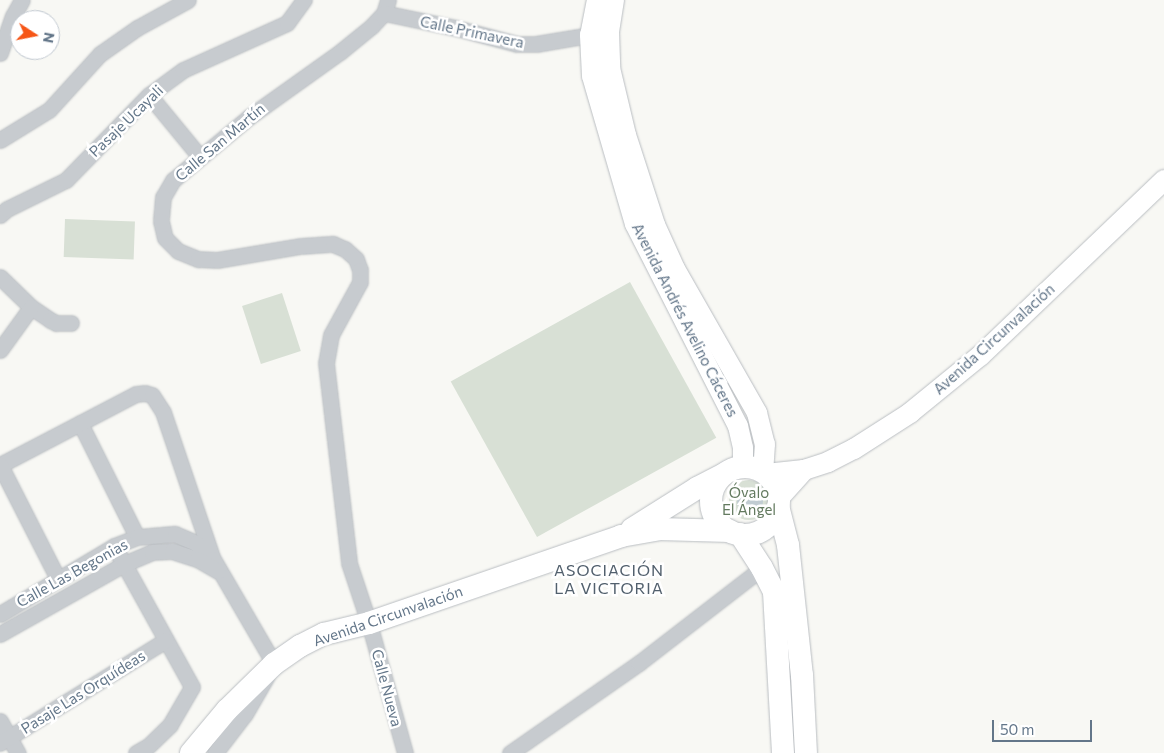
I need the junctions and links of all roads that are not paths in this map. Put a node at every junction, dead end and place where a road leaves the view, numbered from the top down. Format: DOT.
graph roads {
  1 [pos="22,0"];
  2 [pos="188,0"];
  3 [pos="304,0"];
  4 [pos="597,0"];
  5 [pos="614,0"];
  6 [pos="386,7"];
  7 [pos="590,35"];
  8 [pos="0,53"];
  9 [pos="149,96"];
  10 [pos="608,99"];
  11 [pos="0,140"];
  12 [pos="200,157"];
  13 [pos="1164,180"];
  14 [pos="0,215"];
  15 [pos="0,277"];
  16 [pos="32,307"];
  17 [pos="71,323"];
  18 [pos="0,350"];
  19 [pos="80,423"];
  20 [pos="0,465"];
  21 [pos="804,470"];
  22 [pos="749,471"];
  23 [pos="779,502"];
  24 [pos="735,532"];
  25 [pos="621,536"];
  26 [pos="137,537"];
  27 [pos="114,546"];
  28 [pos="124,564"];
  29 [pos="216,565"];
  30 [pos="762,568"];
  31 [pos="58,579"];
  32 [pos="0,614"];
  33 [pos="369,624"];
  34 [pos="0,634"];
  35 [pos="166,640"];
  36 [pos="274,664"];
  37 [pos="0,721"];
  38 [pos="5,740"];
  39 [pos="18,753"];
  40 [pos="136,753"];
  41 [pos="191,753"];
  42 [pos="215,753"];
  43 [pos="405,753"];
  44 [pos="510,753"];
  45 [pos="783,753"];
  46 [pos="806,753"];
  1 -- 8 [label="street"];
  2 -- 11 [label="street"];
  3 -- 9 [label="street, Pasaje Ucayali"];
  4 -- 7 [label="main road, Avenida Andrés Avelino Cáceres"];
  5 -- 10 [label="main road, Avenida Andrés Avelino Cáceres"];
  6 -- 7 [label="street, Calle Primavera"];
  6 -- 12 [label="street, Calle San Martín"];
  7 -- 10 [label="main road, Avenida Andrés Avelino Cáceres"];
  9 -- 12 [label="street"];
  9 -- 14 [label="street, Pasaje Ucayali"];
  10 -- 22 [label="main road, Avenida Andrés Avelino Cáceres"];
  12 -- 33 [label="street, Calle San Martín"];
  13 -- 21 [label="main road, Avenida Circunvalación"];
  15 -- 16 [label="street"];
  16 -- 17 [label="street"];
  16 -- 18 [label="street"];
  19 -- 20 [label="street"];
  19 -- 26 [label="street"];
  19 -- 29 [label="street"];
  20 -- 31 [label="street"];
  21 -- 22 [label="main road, Avenida Circunvalación"];
  21 -- 23 [label="main road, Avenida Circunvalación"];
  22 -- 23 [label="highway"];
  22 -- 24 [label="highway"];
  22 -- 25 [label="highway, Avenida Circunvalación"];
  23 -- 24 [label="highway"];
  23 -- 46 [label="highway"];
  24 -- 25 [label="highway, Avenida Circunvalación"];
  24 -- 30 [label="highway"];
  25 -- 33 [label="highway, Avenida Circunvalación"];
  26 -- 27 [label="street, Calle Las Begonias"];
  26 -- 29 [label="street, Calle Las Begonias"];
  27 -- 28 [label="street"];
  27 -- 31 [label="street, Calle Las Begonias"];
  28 -- 29 [label="street, Calle Las Begonias"];
  28 -- 34 [label="street, Calle Las Begonias"];
  28 -- 35 [label="street"];
  29 -- 36 [label="street, Calle Las Begonias"];
  30 -- 44 [label="street"];
  30 -- 45 [label="highway"];
  31 -- 32 [label="street, Calle Las Begonias"];
  33 -- 36 [label="highway, Avenida Circunvalación"];
  33 -- 43 [label="street, Calle Nueva"];
  35 -- 38 [label="street, Pasaje Las Orquídeas"];
  35 -- 40 [label="street"];
  36 -- 41 [label="highway, Avenida Circunvalación"];
  36 -- 42 [label="street"];
  37 -- 38 [label="street"];
  38 -- 39 [label="street"];
}
